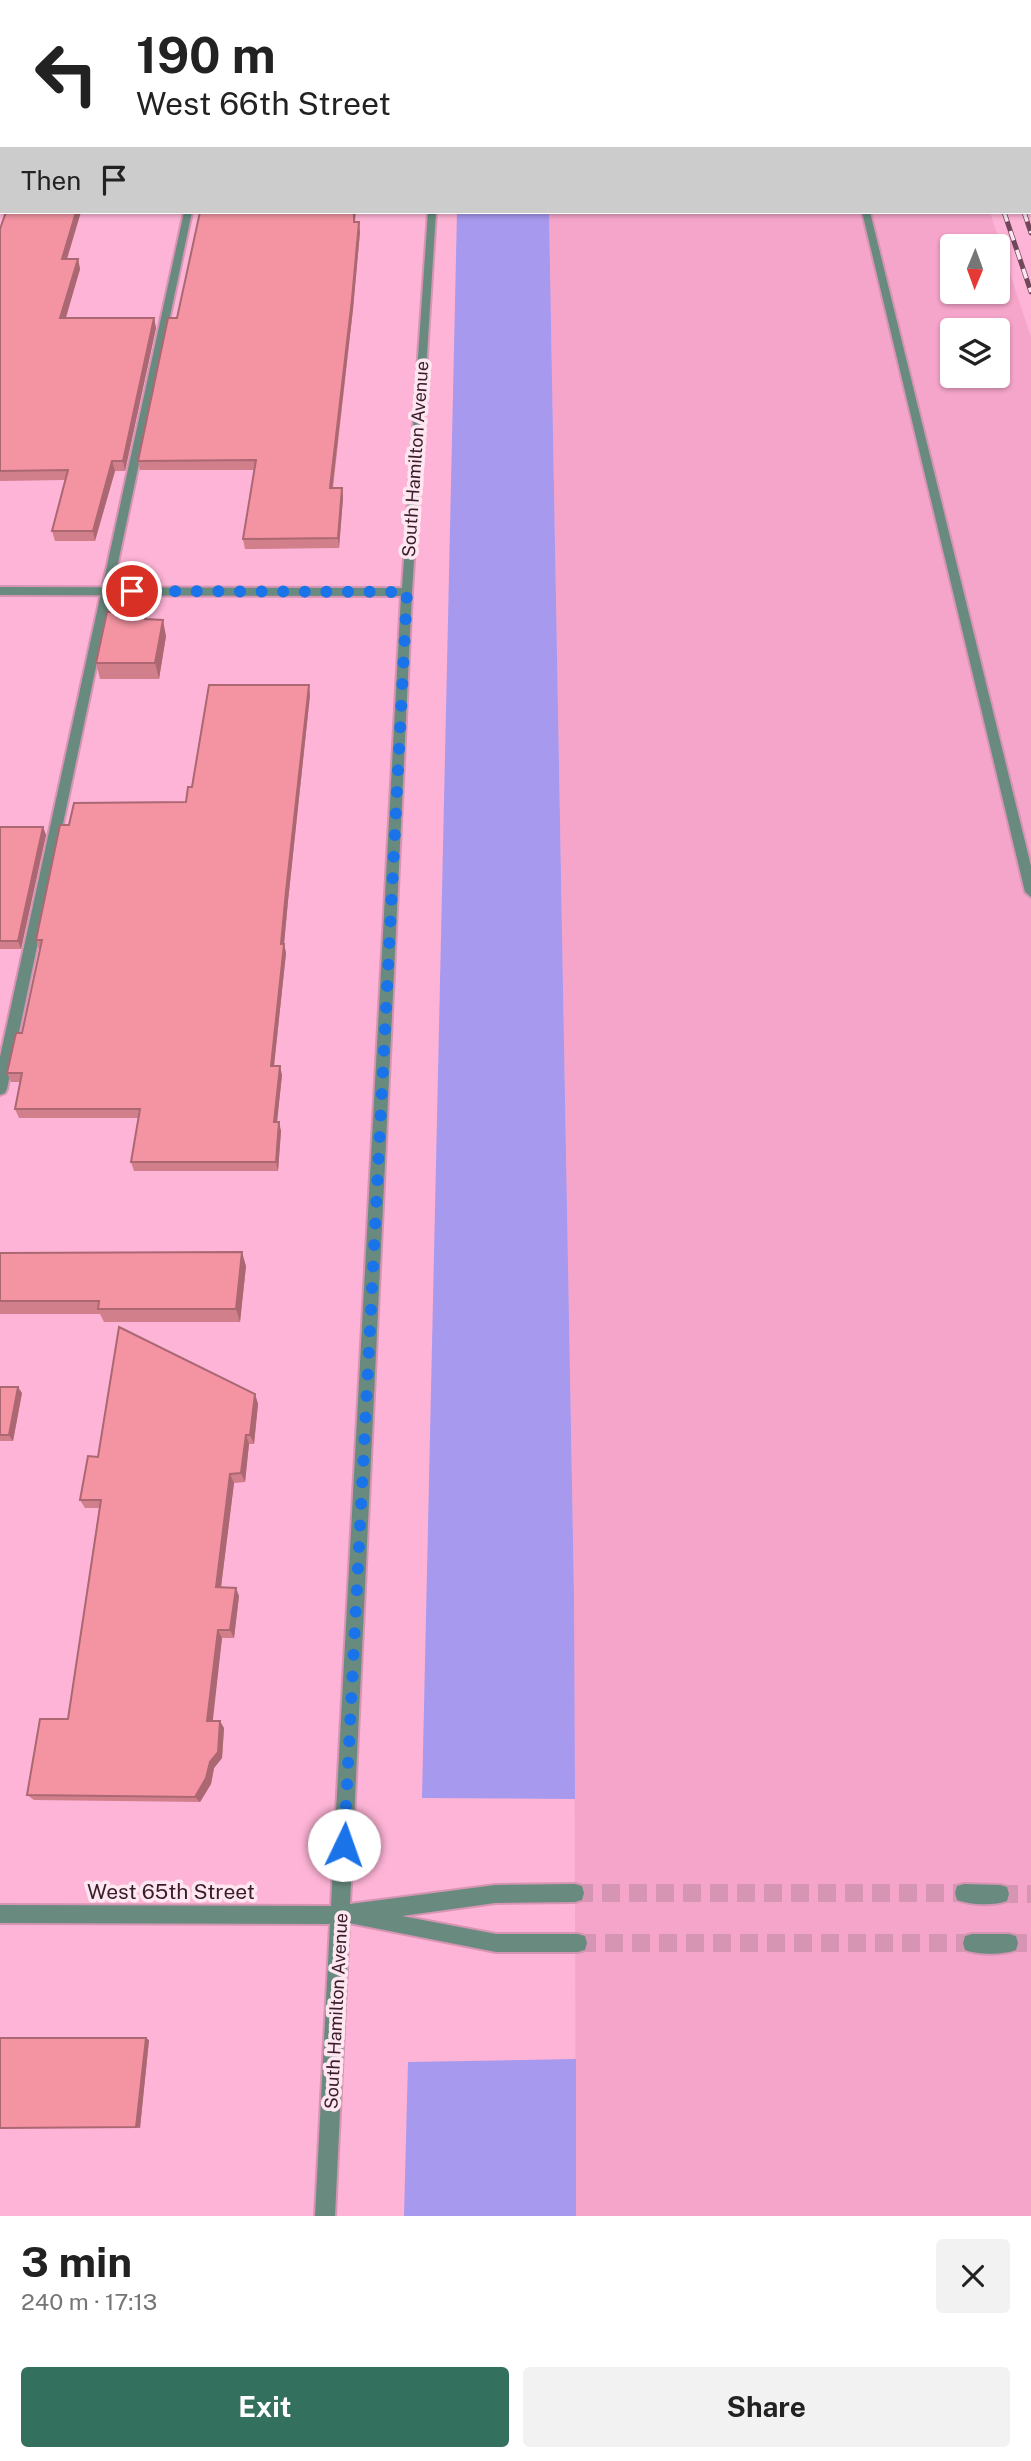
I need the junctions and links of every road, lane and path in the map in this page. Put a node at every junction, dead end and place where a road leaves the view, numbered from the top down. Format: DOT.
graph roads {
  1 [pos="188,214"];
  2 [pos="432,214"];
  3 [pos="866,214"];
  4 [pos="0,591"];
  5 [pos="107,591"];
  6 [pos="407,592"];
  7 [pos="1031,892"];
  8 [pos="0,1089"];
  9 [pos="575,1893"];
  10 [pos="964,1893"];
  11 [pos="1000,1894"];
  12 [pos="0,1914"];
  13 [pos="341,1915"];
  14 [pos="578,1943"];
  15 [pos="972,1943"];
  16 [pos="1009,1943"];
  17 [pos="325,2216"];
  1 -- 5 [label="street"];
  2 -- 6 [label="street, South Hamilton Avenue"];
  3 -- 7 [label="street"];
  4 -- 5 [label="street"];
  5 -- 6 [label="street"];
  5 -- 8 [label="street"];
  6 -- 13 [label="street, South Hamilton Avenue"];
  9 -- 13 [label="street, West 65th Street"];
  10 -- 11 [label="street"];
  12 -- 13 [label="street, West 65th Street"];
  13 -- 14 [label="street, West 65th Street"];
  13 -- 17 [label="street, South Hamilton Avenue"];
  15 -- 16 [label="street"];
}
